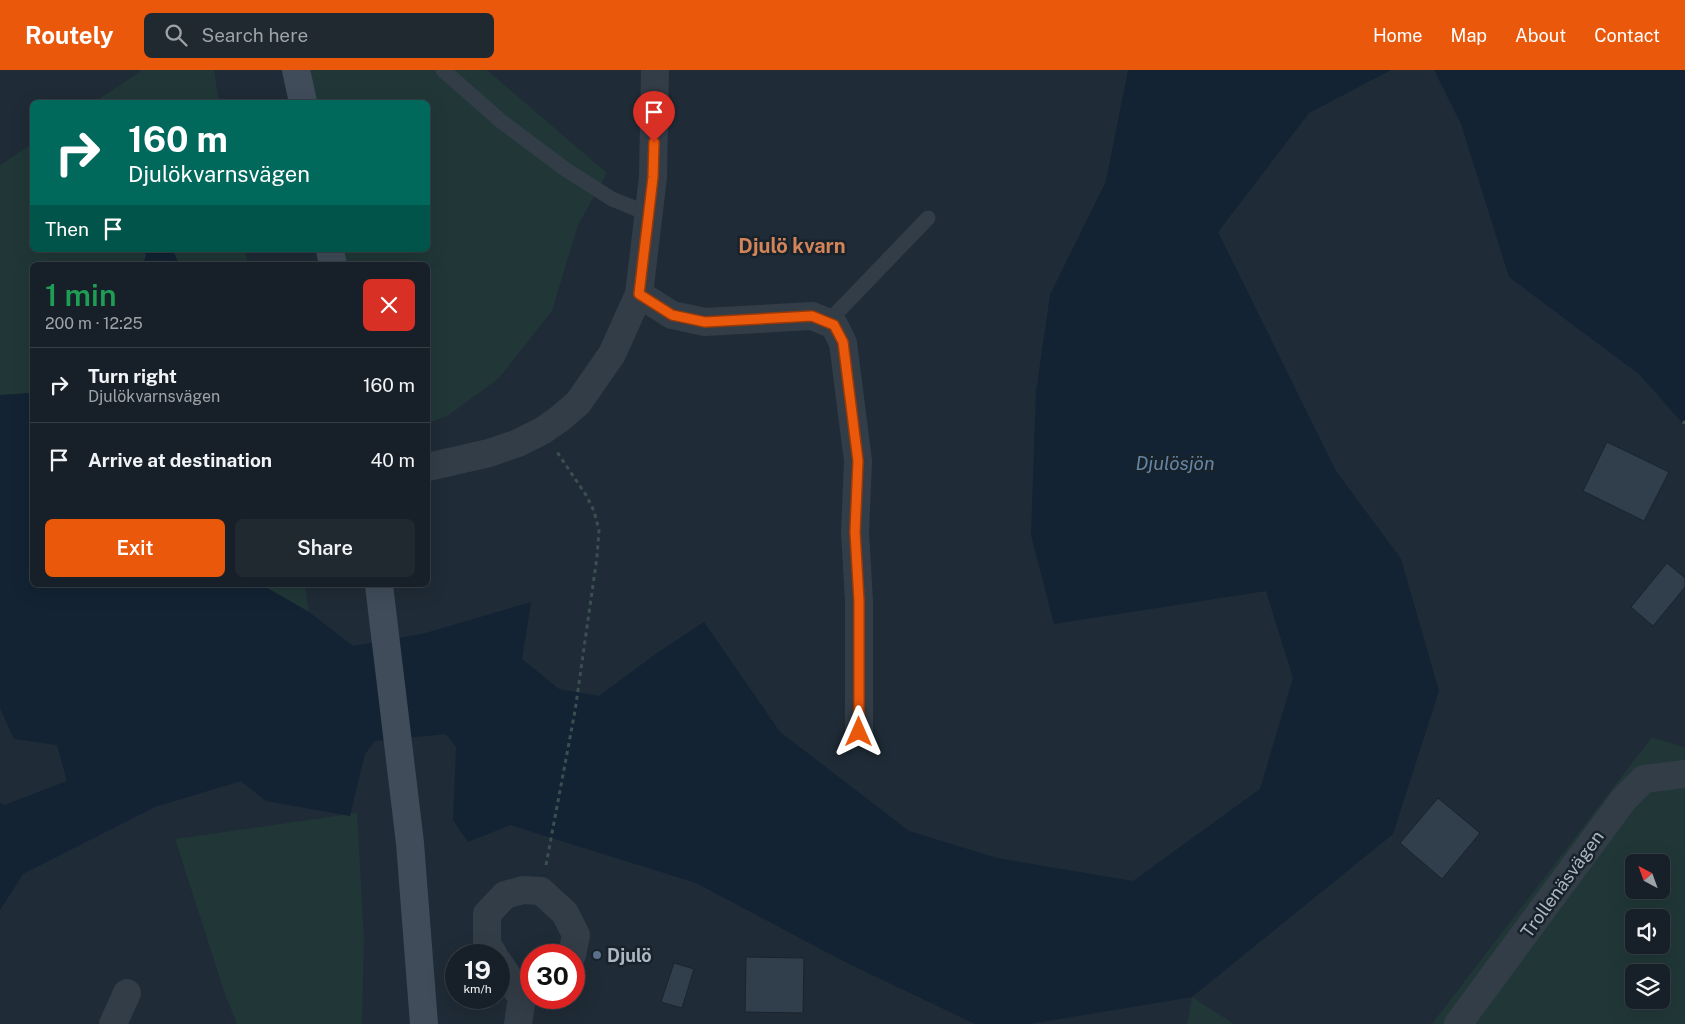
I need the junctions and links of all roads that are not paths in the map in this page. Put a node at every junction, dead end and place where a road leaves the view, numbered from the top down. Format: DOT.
graph roads {
  1 [pos="296,70"];
  2 [pos="443,70"];
  3 [pos="655,70"];
  4 [pos="303,100"];
  5 [pos="649,214"];
  6 [pos="928,218"];
  7 [pos="639,294"];
  8 [pos="828,322"];
  9 [pos="430,467"];
  10 [pos="379,587"];
  11 [pos="859,732"];
  12 [pos="1685,774"];
  13 [pos="487,944"];
  14 [pos="574,944"];
  15 [pos="510,981"];
  16 [pos="127,993"];
  17 [pos="520,998"];
  18 [pos="113,1024"];
  19 [pos="424,1024"];
  20 [pos="1458,1024"];
  1 -- 4 [label="main road"];
  2 -- 5 [label="lane"];
  3 -- 5 [label="street"];
  5 -- 7 [label="street"];
  6 -- 8 [label="lane"];
  7 -- 8 [label="street"];
  7 -- 9 [label="street"];
  8 -- 11 [label="street"];
  10 -- 19 [label="main road"];
  12 -- 20 [label="street, Trollenäsvägen"];
  13 -- 14 [label="street"];
  15 -- 17 [label="street"];
  16 -- 18 [label="street"];
}
